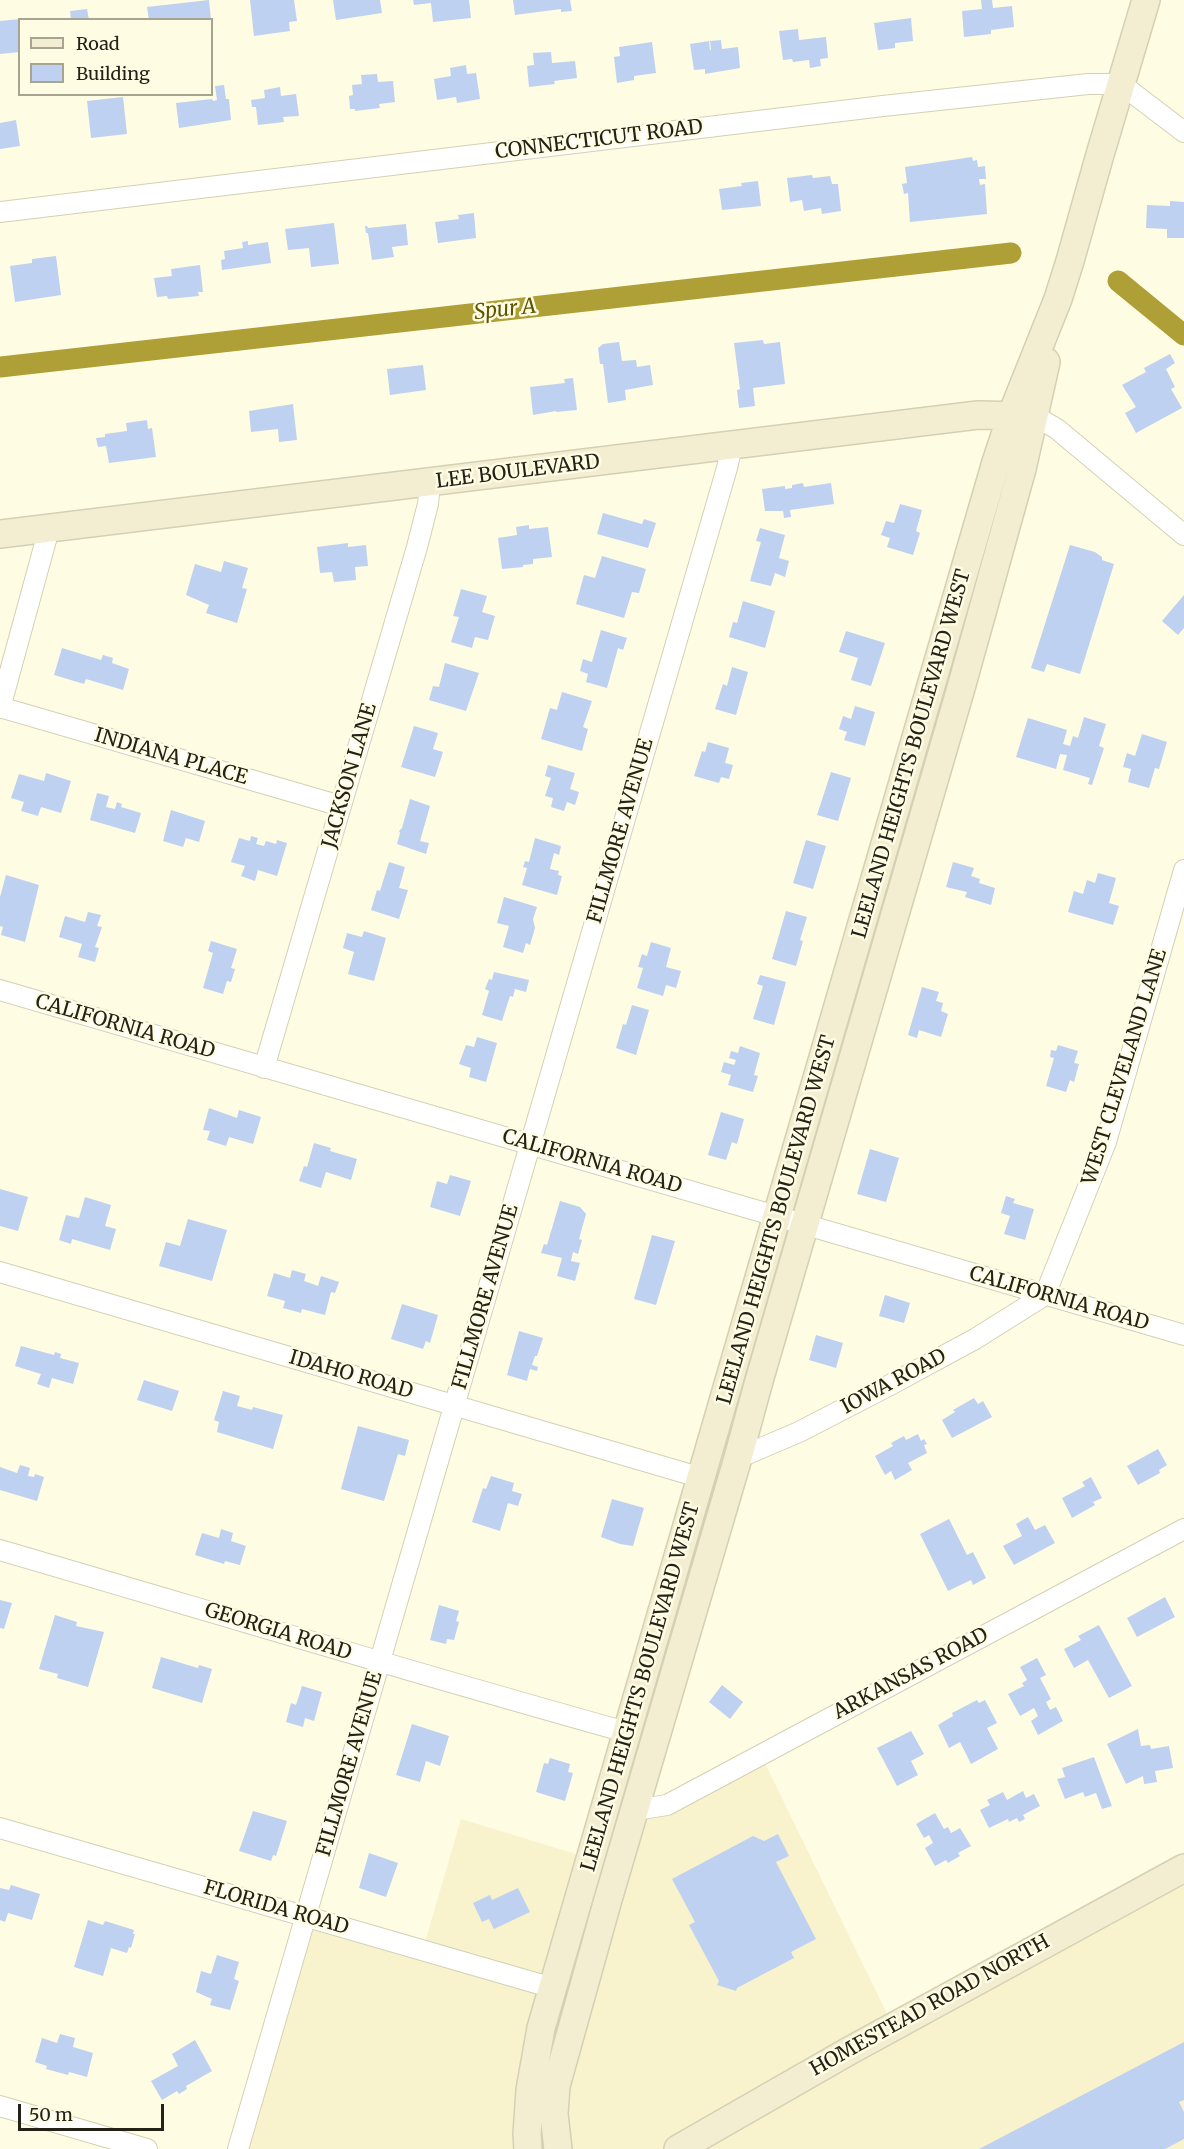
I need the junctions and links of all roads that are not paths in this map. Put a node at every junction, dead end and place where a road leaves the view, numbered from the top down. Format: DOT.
graph roads {
  1 [pos="1146,0"];
  2 [pos="1121,84"];
  3 [pos="1184,132"];
  4 [pos="0,212"];
  5 [pos="1024,415"];
  6 [pos="732,446"];
  7 [pos="430,483"];
  8 [pos="49,529"];
  9 [pos="0,534"];
  10 [pos="1184,536"];
  11 [pos="0,707"];
  12 [pos="341,806"];
  13 [pos="1184,870"];
  14 [pos="0,990"];
  15 [pos="264,1068"];
  16 [pos="531,1145"];
  17 [pos="776,1216"];
  18 [pos="805,1224"];
  19 [pos="0,1272"];
  20 [pos="1045,1295"];
  21 [pos="1184,1335"];
  22 [pos="454,1406"];
  23 [pos="738,1458"];
  24 [pos="702,1478"];
  25 [pos="1184,1529"];
  26 [pos="0,1550"];
  27 [pos="379,1662"];
  28 [pos="626,1732"];
  29 [pos="635,1810"];
  30 [pos="0,1828"];
  31 [pos="1184,1868"];
  32 [pos="307,1917"];
  33 [pos="553,1988"];
  34 [pos="0,2106"];
  35 [pos="147,2149"];
  36 [pos="238,2149"];
  37 [pos="528,2149"];
  38 [pos="558,2149"];
  39 [pos="678,2149"];
  1 -- 2 [label="main road, LEELAND HEIGHTS BOULEVARD WEST"];
  2 -- 3 [label="street"];
  2 -- 4 [label="street, CONNECTICUT ROAD"];
  2 -- 5 [label="main road, LEELAND HEIGHTS BOULEVARD WEST"];
  5 -- 6 [label="main road, LEE BOULEVARD"];
  5 -- 10 [label="street"];
  5 -- 17 [label="main road, LEELAND HEIGHTS BOULEVARD WEST"];
  5 -- 18 [label="main road, LEELAND HEIGHTS BOULEVARD WEST"];
  6 -- 7 [label="main road, LEE BOULEVARD"];
  6 -- 16 [label="street, FILLMORE AVENUE"];
  7 -- 8 [label="main road, LEE BOULEVARD"];
  7 -- 12 [label="street, JACKSON LANE"];
  8 -- 9 [label="main road, LEE BOULEVARD"];
  8 -- 11 [label="street"];
  11 -- 12 [label="street, INDIANA PLACE"];
  12 -- 15 [label="street, JACKSON LANE"];
  13 -- 20 [label="street, WEST CLEVELAND LANE"];
  14 -- 15 [label="street, CALIFORNIA ROAD"];
  15 -- 16 [label="street, CALIFORNIA ROAD"];
  16 -- 17 [label="street, CALIFORNIA ROAD"];
  16 -- 22 [label="street, FILLMORE AVENUE"];
  17 -- 18 [label="street, CALIFORNIA ROAD"];
  17 -- 24 [label="main road, LEELAND HEIGHTS BOULEVARD WEST"];
  18 -- 20 [label="street, CALIFORNIA ROAD"];
  18 -- 23 [label="main road, LEELAND HEIGHTS BOULEVARD WEST"];
  19 -- 22 [label="street, IDAHO ROAD"];
  20 -- 21 [label="street, CALIFORNIA ROAD"];
  20 -- 23 [label="street, IOWA ROAD"];
  22 -- 24 [label="street, IDAHO ROAD"];
  22 -- 27 [label="street, FILLMORE AVENUE"];
  23 -- 29 [label="main road, LEELAND HEIGHTS BOULEVARD WEST"];
  24 -- 28 [label="main road, LEELAND HEIGHTS BOULEVARD WEST"];
  25 -- 29 [label="street, ARKANSAS ROAD"];
  26 -- 27 [label="street, GEORGIA ROAD"];
  27 -- 28 [label="street, GEORGIA ROAD"];
  27 -- 32 [label="street, FILLMORE AVENUE"];
  28 -- 33 [label="main road, LEELAND HEIGHTS BOULEVARD WEST"];
  29 -- 38 [label="main road, LEELAND HEIGHTS BOULEVARD WEST"];
  30 -- 32 [label="street, FLORIDA ROAD"];
  31 -- 39 [label="main road, HOMESTEAD ROAD NORTH"];
  32 -- 33 [label="street, FLORIDA ROAD"];
  32 -- 36 [label="street, FILLMORE AVENUE"];
  33 -- 37 [label="main road, LEELAND HEIGHTS BOULEVARD WEST"];
  34 -- 35 [label="street"];
}
